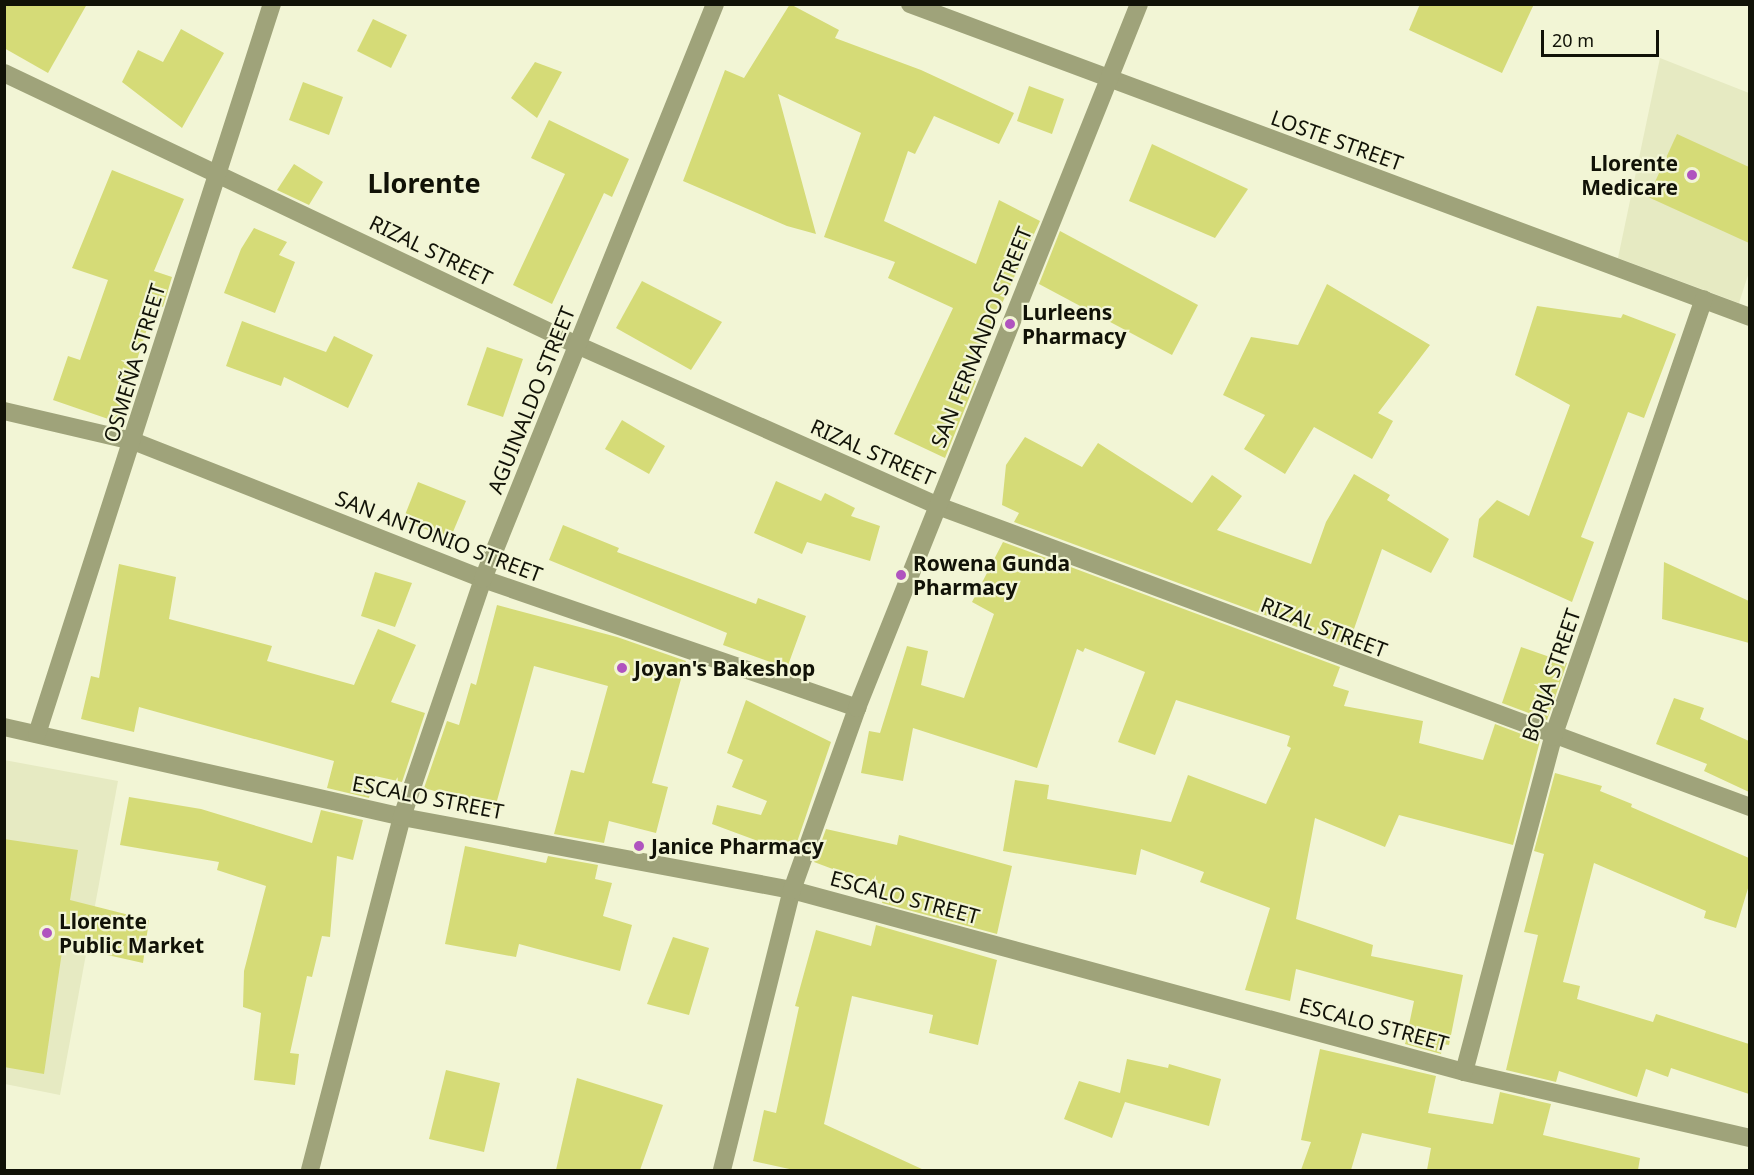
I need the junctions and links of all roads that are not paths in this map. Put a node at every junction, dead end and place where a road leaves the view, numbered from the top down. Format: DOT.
graph roads {
  1 [pos="272,4"];
  2 [pos="715,4"];
  3 [pos="910,4"];
  4 [pos="1139,4"];
  5 [pos="4,73"];
  6 [pos="1109,81"];
  7 [pos="217,173"];
  8 [pos="1704,299"];
  9 [pos="1749,317"];
  10 [pos="577,345"];
  11 [pos="4,411"];
  12 [pos="133,441"];
  13 [pos="938,506"];
  14 [pos="483,579"];
  15 [pos="857,708"];
  16 [pos="4,727"];
  17 [pos="37,734"];
  18 [pos="1553,737"];
  19 [pos="1749,807"];
  20 [pos="402,817"];
  21 [pos="792,890"];
  22 [pos="1464,1072"];
  23 [pos="1749,1138"];
  24 [pos="310,1170"];
  25 [pos="722,1170"];
  1 -- 7 [label="street, OSMEÑA STREET"];
  2 -- 10 [label="street, AGUINALDO STREET"];
  3 -- 6 [label="street, LOSTE STREET"];
  4 -- 6 [label="street, SAN FERNANDO STREET"];
  5 -- 7 [label="street, RIZAL STREET"];
  6 -- 8 [label="street, LOSTE STREET"];
  6 -- 13 [label="street, SAN FERNANDO STREET"];
  7 -- 10 [label="street, RIZAL STREET"];
  7 -- 12 [label="street, OSMEÑA STREET"];
  8 -- 9 [label="street, LOSTE STREET"];
  8 -- 18 [label="street, BORJA STREET"];
  10 -- 13 [label="street, RIZAL STREET"];
  10 -- 14 [label="street, AGUINALDO STREET"];
  11 -- 12 [label="street, SAN ANTONIO STREET"];
  12 -- 14 [label="street, SAN ANTONIO STREET"];
  12 -- 17 [label="street, OSMEÑA STREET"];
  13 -- 15 [label="street, SAN FERNANDO STREET"];
  13 -- 18 [label="street, RIZAL STREET"];
  14 -- 15 [label="street, SAN ANTONIO STREET"];
  14 -- 20 [label="street, AGUINALDO STREET"];
  15 -- 21 [label="street, SAN FERNANDO STREET"];
  16 -- 17 [label="street, ESCALO STREET"];
  17 -- 20 [label="street, ESCALO STREET"];
  18 -- 19 [label="street, RIZAL STREET"];
  18 -- 22 [label="street, BORJA STREET"];
  20 -- 21 [label="street, ESCALO STREET"];
  20 -- 24 [label="street, AGUINALDO STREET"];
  21 -- 22 [label="street, ESCALO STREET"];
  21 -- 25 [label="street, SAN FERNANDO STREET"];
  22 -- 23 [label="street, ESCALO STREET"];
}
